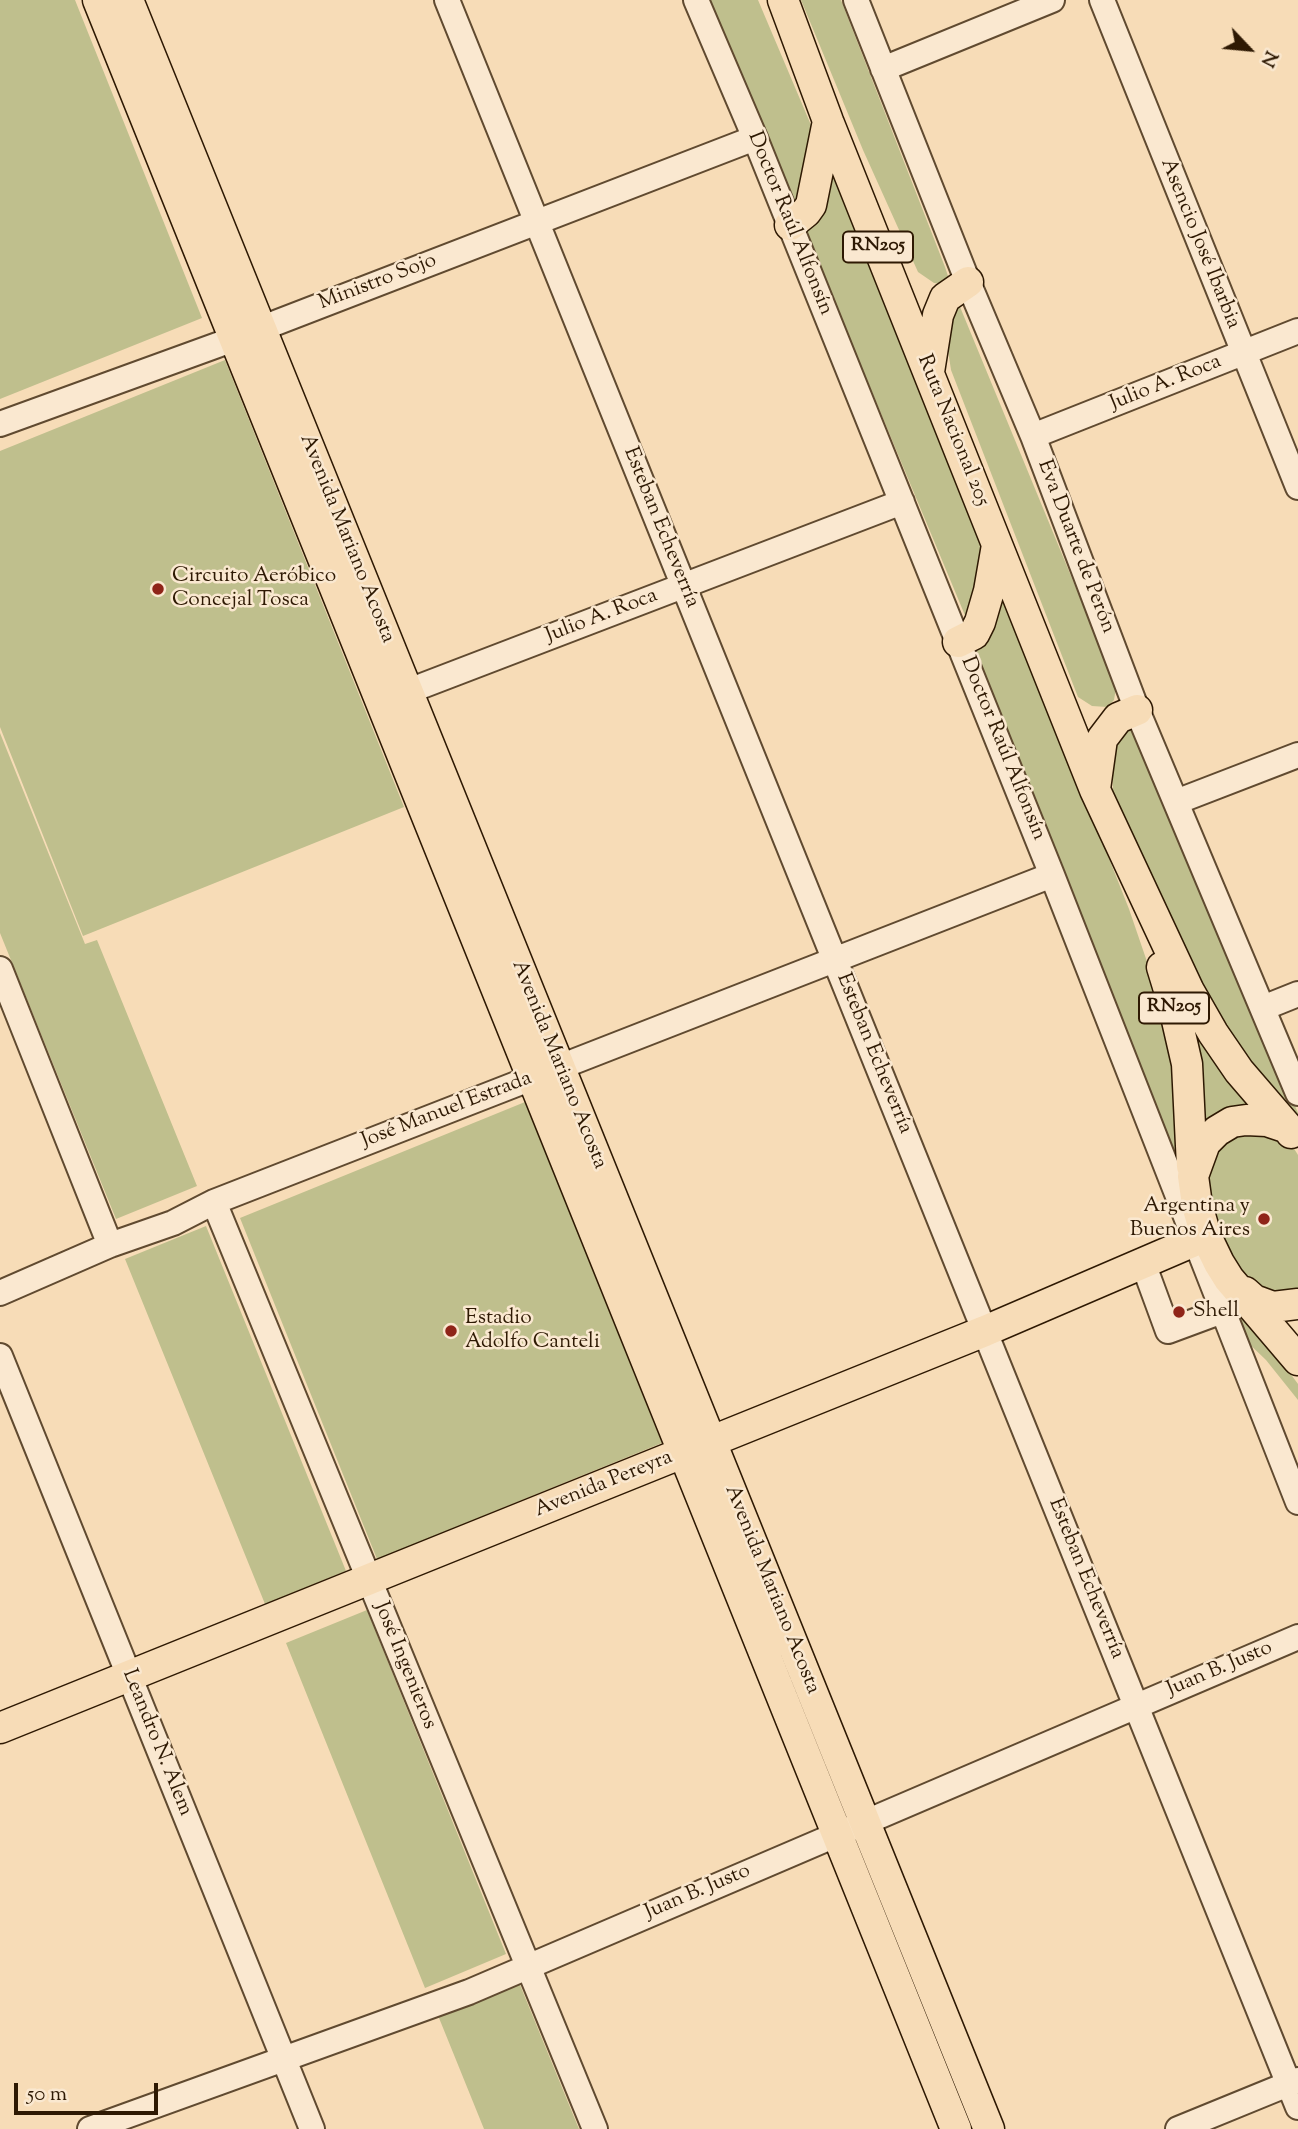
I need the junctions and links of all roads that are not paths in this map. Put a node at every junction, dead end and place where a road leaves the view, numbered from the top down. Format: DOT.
graph roads {
  1 [pos="98,0"];
  2 [pos="128,0"];
  3 [pos="447,0"];
  4 [pos="696,0"];
  5 [pos="856,0"];
  6 [pos="1052,0"];
  7 [pos="1102,0"];
  8 [pos="784,4"];
  9 [pos="884,69"];
  10 [pos="828,121"];
  11 [pos="755,138"];
  12 [pos="537,222"];
  13 [pos="790,225"];
  14 [pos="968,282"];
  15 [pos="1298,331"];
  16 [pos="248,334"];
  17 [pos="1242,353"];
  18 [pos="929,373"];
  19 [pos="0,425"];
  20 [pos="1033,436"];
  21 [pos="1298,487"];
  22 [pos="902,502"];
  23 [pos="997,544"];
  24 [pos="684,586"];
  25 [pos="958,642"];
  26 [pos="394,697"];
  27 [pos="1137,710"];
  28 [pos="1298,754"];
  29 [pos="1095,790"];
  30 [pos="1176,802"];
  31 [pos="1121,848"];
  32 [pos="1052,875"];
  33 [pos="835,960"];
  34 [pos="0,970"];
  35 [pos="1298,994"];
  36 [pos="1263,1008"];
  37 [pos="560,1067"];
  38 [pos="532,1078"];
  39 [pos="1298,1093"];
  40 [pos="1293,1135"];
  41 [pos="1193,1176"];
  42 [pos="214,1202"];
  43 [pos="1200,1239"];
  44 [pos="110,1245"];
  45 [pos="1143,1263"];
  46 [pos="1228,1279"];
  47 [pos="0,1293"];
  48 [pos="1298,1304"];
  49 [pos="1222,1311"];
  50 [pos="985,1331"];
  51 [pos="0,1356"];
  52 [pos="1298,1360"];
  53 [pos="711,1442"];
  54 [pos="684,1453"];
  55 [pos="1298,1503"];
  56 [pos="369,1581"];
  57 [pos="1298,1637"];
  58 [pos="130,1677"];
  59 [pos="1136,1706"];
  60 [pos="0,1728"];
  61 [pos="864,1822"];
  62 [pos="837,1834"];
  63 [pos="528,1966"];
  64 [pos="284,2059"];
  65 [pos="1293,2082"];
  66 [pos="1298,2107"];
  67 [pos="90,2129"];
  68 [pos="312,2129"];
  69 [pos="594,2129"];
  70 [pos="956,2129"];
  71 [pos="989,2129"];
  72 [pos="1178,2129"];
  1 -- 16 [label="main road, Avenida Mariano Acosta"];
  2 -- 16 [label="main road, Avenida Mariano Acosta"];
  3 -- 12 [label="street, Esteban Echeverría"];
  4 -- 11 [label="street, Doctor Raúl Alfonsín"];
  5 -- 9 [label="street, Eva Duarte de Perón"];
  6 -- 9 [label="street"];
  7 -- 17 [label="street, Asencio José Ibarbia"];
  8 -- 10 [label="main road, Ruta Nacional 205 / RN205"];
  9 -- 14 [label="street, Eva Duarte de Perón"];
  10 -- 13 [label="main road"];
  10 -- 18 [label="main road, Ruta Nacional 205 / RN205"];
  11 -- 12 [label="street, Ministro Sojo"];
  11 -- 13 [label="street, Doctor Raúl Alfonsín"];
  12 -- 16 [label="street, Ministro Sojo"];
  12 -- 24 [label="street, Esteban Echeverría"];
  13 -- 22 [label="street, Doctor Raúl Alfonsín"];
  14 -- 18 [label="main road"];
  14 -- 20 [label="street, Eva Duarte de Perón"];
  15 -- 17 [label="street, Julio A. Roca"];
  16 -- 19 [label="street, Ministro Sojo"];
  16 -- 26 [label="main road, Avenida Mariano Acosta"];
  17 -- 20 [label="street, Julio A. Roca"];
  17 -- 21 [label="street, Asencio José Ibarbia"];
  18 -- 23 [label="main road, Ruta Nacional 205 / RN205"];
  20 -- 27 [label="street, Eva Duarte de Perón"];
  22 -- 24 [label="street, Julio A. Roca"];
  22 -- 25 [label="street, Doctor Raúl Alfonsín"];
  23 -- 25 [label="main road"];
  23 -- 29 [label="main road, Ruta Nacional 205 / RN205"];
  24 -- 26 [label="street, Julio A. Roca"];
  24 -- 33 [label="street, Esteban Echeverría"];
  25 -- 32 [label="street, Doctor Raúl Alfonsín"];
  26 -- 37 [label="main road, Avenida Mariano Acosta"];
  26 -- 38 [label="main road, Avenida Mariano Acosta"];
  27 -- 29 [label="main road"];
  27 -- 30 [label="street, Eva Duarte de Perón"];
  28 -- 30 [label="street"];
  29 -- 31 [label="main road, Ruta Nacional 205 / RN205"];
  30 -- 36 [label="street, Eva Duarte de Perón"];
  31 -- 40 [label="main road, Ruta Nacional 205 / RN205"];
  31 -- 41 [label="main road, Ruta Nacional 205 / RN205"];
  32 -- 33 [label="street, José Manuel Estrada"];
  32 -- 43 [label="street, Doctor Raúl Alfonsín"];
  33 -- 37 [label="street, José Manuel Estrada"];
  33 -- 50 [label="street, Esteban Echeverría"];
  34 -- 44 [label="street"];
  35 -- 36 [label="street"];
  36 -- 39 [label="street, Eva Duarte de Perón"];
  37 -- 38 [label="street, José Manuel Estrada"];
  37 -- 53 [label="main road, Avenida Mariano Acosta"];
  38 -- 42 [label="street, José Manuel Estrada"];
  38 -- 54 [label="main road, Avenida Mariano Acosta"];
  40 -- 41 [label="main road, Ruta Nacional 205 / RN205"];
  41 -- 43 [label="main road, Ruta Nacional 205 / RN205"];
  42 -- 44 [label="street, José Manuel Estrada"];
  42 -- 56 [label="street, José Ingenieros"];
  43 -- 45 [label="main road, Avenida Pereyra"];
  43 -- 46 [label="main road, Ruta Nacional 205 / RN205"];
  43 -- 49 [label="street, Doctor Raúl Alfonsín"];
  44 -- 47 [label="street, José Manuel Estrada"];
  45 -- 49 [label="street"];
  45 -- 50 [label="main road, Avenida Pereyra"];
  46 -- 48 [label="main road, Ruta Nacional 205 / RN205"];
  46 -- 52 [label="main road, Ruta Nacional 205 / RN205"];
  49 -- 55 [label="street, Doctor Raúl Alfonsín"];
  50 -- 53 [label="main road, Avenida Pereyra"];
  50 -- 59 [label="street, Esteban Echeverría"];
  51 -- 58 [label="street, Leandro N. Alem"];
  53 -- 54 [label="main road, Avenida Pereyra"];
  53 -- 61 [label="main road, Avenida Mariano Acosta"];
  54 -- 56 [label="main road, Avenida Pereyra"];
  54 -- 62 [label="main road, Avenida Mariano Acosta"];
  56 -- 58 [label="main road, Avenida Pereyra"];
  56 -- 63 [label="street, José Ingenieros"];
  57 -- 59 [label="street, Juan B. Justo"];
  58 -- 60 [label="main road, Avenida Pereyra"];
  58 -- 64 [label="street, Leandro N. Alem"];
  59 -- 61 [label="street, Juan B. Justo"];
  59 -- 65 [label="street, Esteban Echeverría"];
  61 -- 62 [label="street, Juan B. Justo"];
  61 -- 71 [label="main road, Avenida Mariano Acosta"];
  62 -- 63 [label="street, Juan B. Justo"];
  62 -- 70 [label="main road, Avenida Mariano Acosta"];
  63 -- 64 [label="street, Juan B. Justo"];
  63 -- 69 [label="street, José Ingenieros"];
  64 -- 67 [label="street, Juan B. Justo"];
  64 -- 68 [label="street, Leandro N. Alem"];
  65 -- 66 [label="street, Esteban Echeverría"];
  65 -- 72 [label="street"];
}
